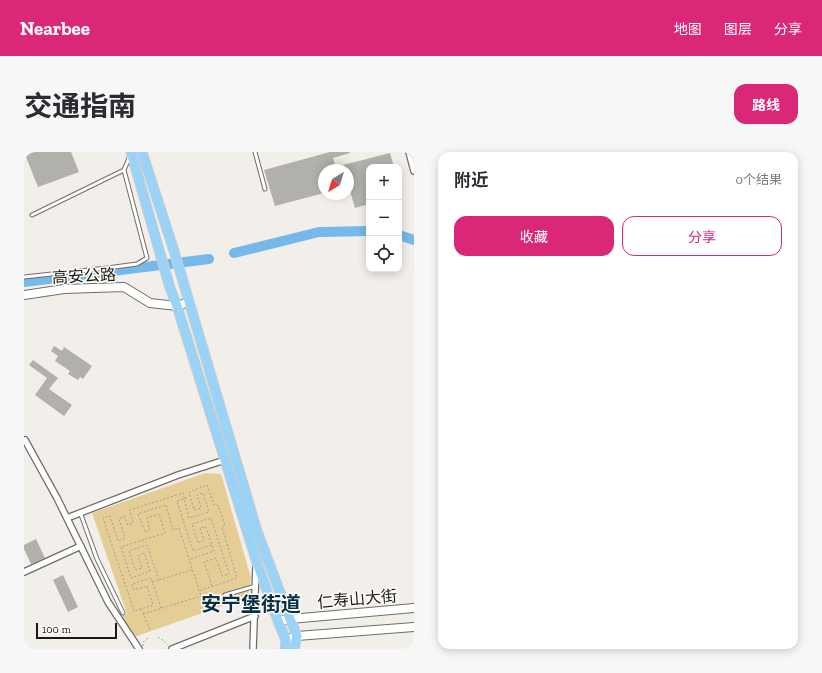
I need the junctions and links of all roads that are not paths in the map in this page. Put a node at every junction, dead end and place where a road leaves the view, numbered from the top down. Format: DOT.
graph roads {
  1 [pos="131,152"];
  2 [pos="142,152"];
  3 [pos="255,152"];
  4 [pos="409,152"];
  5 [pos="124,170"];
  6 [pos="414,171"];
  7 [pos="265,189"];
  8 [pos="32,215"];
  9 [pos="24,277"];
  10 [pos="24,295"];
  11 [pos="188,302"];
  12 [pos="177,306"];
  13 [pos="25,440"];
  14 [pos="225,460"];
  15 [pos="80,512"];
  16 [pos="67,518"];
  17 [pos="81,546"];
  18 [pos="257,563"];
  19 [pos="24,572"];
  20 [pos="256,586"];
  21 [pos="225,595"];
  22 [pos="414,608"];
  23 [pos="123,613"];
  24 [pos="255,616"];
  25 [pos="290,619"];
  26 [pos="278,621"];
  27 [pos="414,627"];
  28 [pos="297,636"];
  29 [pos="286,645"];
  30 [pos="170,647"];
  31 [pos="139,649"];
  32 [pos="253,649"];
  33 [pos="294,649"];
  1 -- 5 [label="lane"];
  1 -- 12 [label="main road"];
  2 -- 11 [label="main road"];
  3 -- 7 [label="lane"];
  4 -- 6 [label="street"];
  5 -- 8 [label="lane"];
  5 -- 9 [label="lane"];
  10 -- 12 [label="main road, 高安公路"];
  11 -- 12 [label="main road, 高安公路"];
  11 -- 25 [label="main road"];
  12 -- 14 [label="main road"];
  13 -- 16 [label="street"];
  14 -- 15 [label="street"];
  14 -- 18 [label="main road"];
  15 -- 16 [label="street"];
  15 -- 23 [label="lane"];
  16 -- 17 [label="street"];
  17 -- 19 [label="street"];
  17 -- 31 [label="street"];
  18 -- 20 [label="street"];
  18 -- 26 [label="main road"];
  20 -- 21 [label="lane"];
  20 -- 24 [label="street"];
  22 -- 25 [label="main road, 仁寿山大街"];
  24 -- 30 [label="street"];
  24 -- 32 [label="street"];
  25 -- 26 [label="main road, 仁寿山大街"];
  25 -- 28 [label="main road"];
  26 -- 29 [label="main road"];
  27 -- 28 [label="main road, 仁寿山大街"];
  28 -- 29 [label="main road, 仁寿山大街"];
  28 -- 33 [label="main road"];
}
